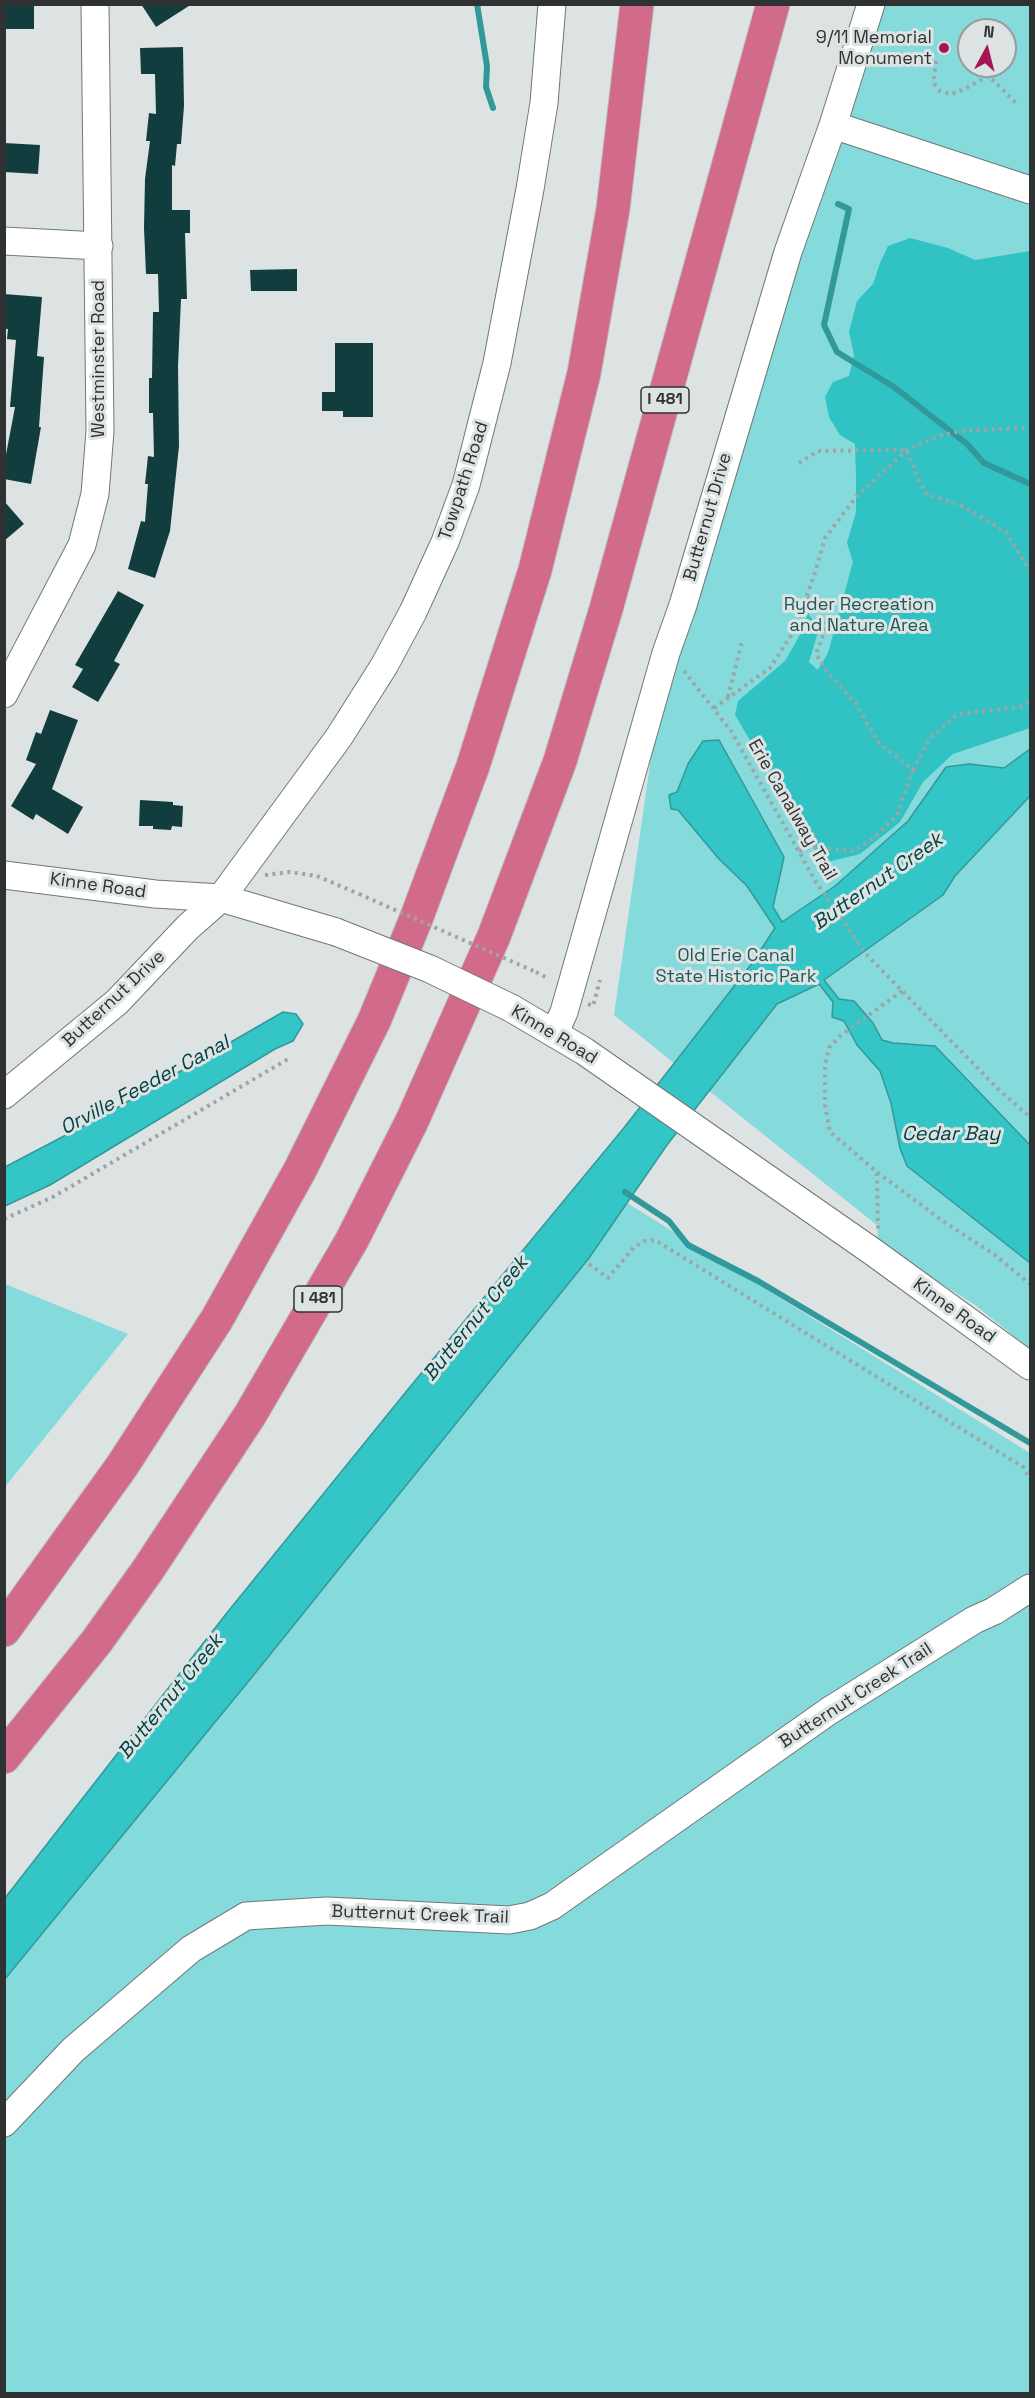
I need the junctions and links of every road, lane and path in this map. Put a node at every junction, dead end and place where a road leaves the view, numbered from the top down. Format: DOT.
graph roads {
  1 [pos="95,4"];
  2 [pos="552,4"];
  3 [pos="637,4"];
  4 [pos="773,4"];
  5 [pos="871,4"];
  6 [pos="936,61"];
  7 [pos="1018,105"];
  8 [pos="833,125"];
  9 [pos="1030,190"];
  10 [pos="4,241"];
  11 [pos="99,246"];
  12 [pos="1030,429"];
  13 [pos="907,450"];
  14 [pos="799,463"];
  15 [pos="1030,571"];
  16 [pos="806,597"];
  17 [pos="742,641"];
  18 [pos="12,661"];
  19 [pos="682,669"];
  20 [pos="4,694"];
  21 [pos="728,698"];
  22 [pos="1030,702"];
  23 [pos="714,708"];
  24 [pos="913,770"];
  25 [pos="799,851"];
  26 [pos="240,870"];
  27 [pos="4,875"];
  28 [pos="221,898"];
  29 [pos="536,972"];
  30 [pos="902,991"];
  31 [pos="555,1032"];
  32 [pos="288,1059"];
  33 [pos="4,1095"];
  34 [pos="1030,1117"];
  35 [pos="877,1172"];
  36 [pos="4,1219"];
  37 [pos="873,1252"];
  38 [pos="589,1264"];
  39 [pos="1030,1284"];
  40 [pos="1030,1366"];
  41 [pos="1030,1479"];
  42 [pos="1030,1588"];
  43 [pos="4,1630"];
  44 [pos="4,1757"];
  45 [pos="4,2124"];
  1 -- 11 [label="street, Westminster Road"];
  2 -- 26 [label="street, Towpath Road"];
  3 -- 43 [label="highway"];
  4 -- 44 [label="highway, I 481"];
  5 -- 8 [label="street, Butternut Drive"];
  6 -- 7 [label="path"];
  8 -- 9 [label="street"];
  8 -- 31 [label="street, Butternut Drive"];
  10 -- 11 [label="street"];
  11 -- 18 [label="street, Westminster Road"];
  12 -- 13 [label="path"];
  13 -- 14 [label="path"];
  13 -- 15 [label="path"];
  13 -- 16 [label="path"];
  16 -- 21 [label="path"];
  16 -- 24 [label="path"];
  17 -- 21 [label="path"];
  18 -- 20 [label="street, Westminster Road"];
  19 -- 23 [label="path, Erie Canalway Trail"];
  21 -- 23 [label="path"];
  22 -- 24 [label="path"];
  23 -- 25 [label="path, Erie Canalway Trail"];
  24 -- 25 [label="path"];
  25 -- 30 [label="path, Erie Canalway Trail"];
  26 -- 28 [label="street, Towpath Road"];
  26 -- 29 [label="path, bridge"];
  27 -- 28 [label="street, Kinne Road"];
  28 -- 31 [label="street, Kinne Road, bridge"];
  28 -- 33 [label="street, Butternut Drive"];
  30 -- 34 [label="path, Erie Canalway Trail"];
  30 -- 35 [label="path"];
  31 -- 37 [label="street, Kinne Road"];
  32 -- 36 [label="path"];
  35 -- 37 [label="path"];
  35 -- 39 [label="path"];
  37 -- 40 [label="street, Kinne Road"];
  38 -- 41 [label="path"];
  42 -- 45 [label="street, Butternut Creek Trail"];
}
